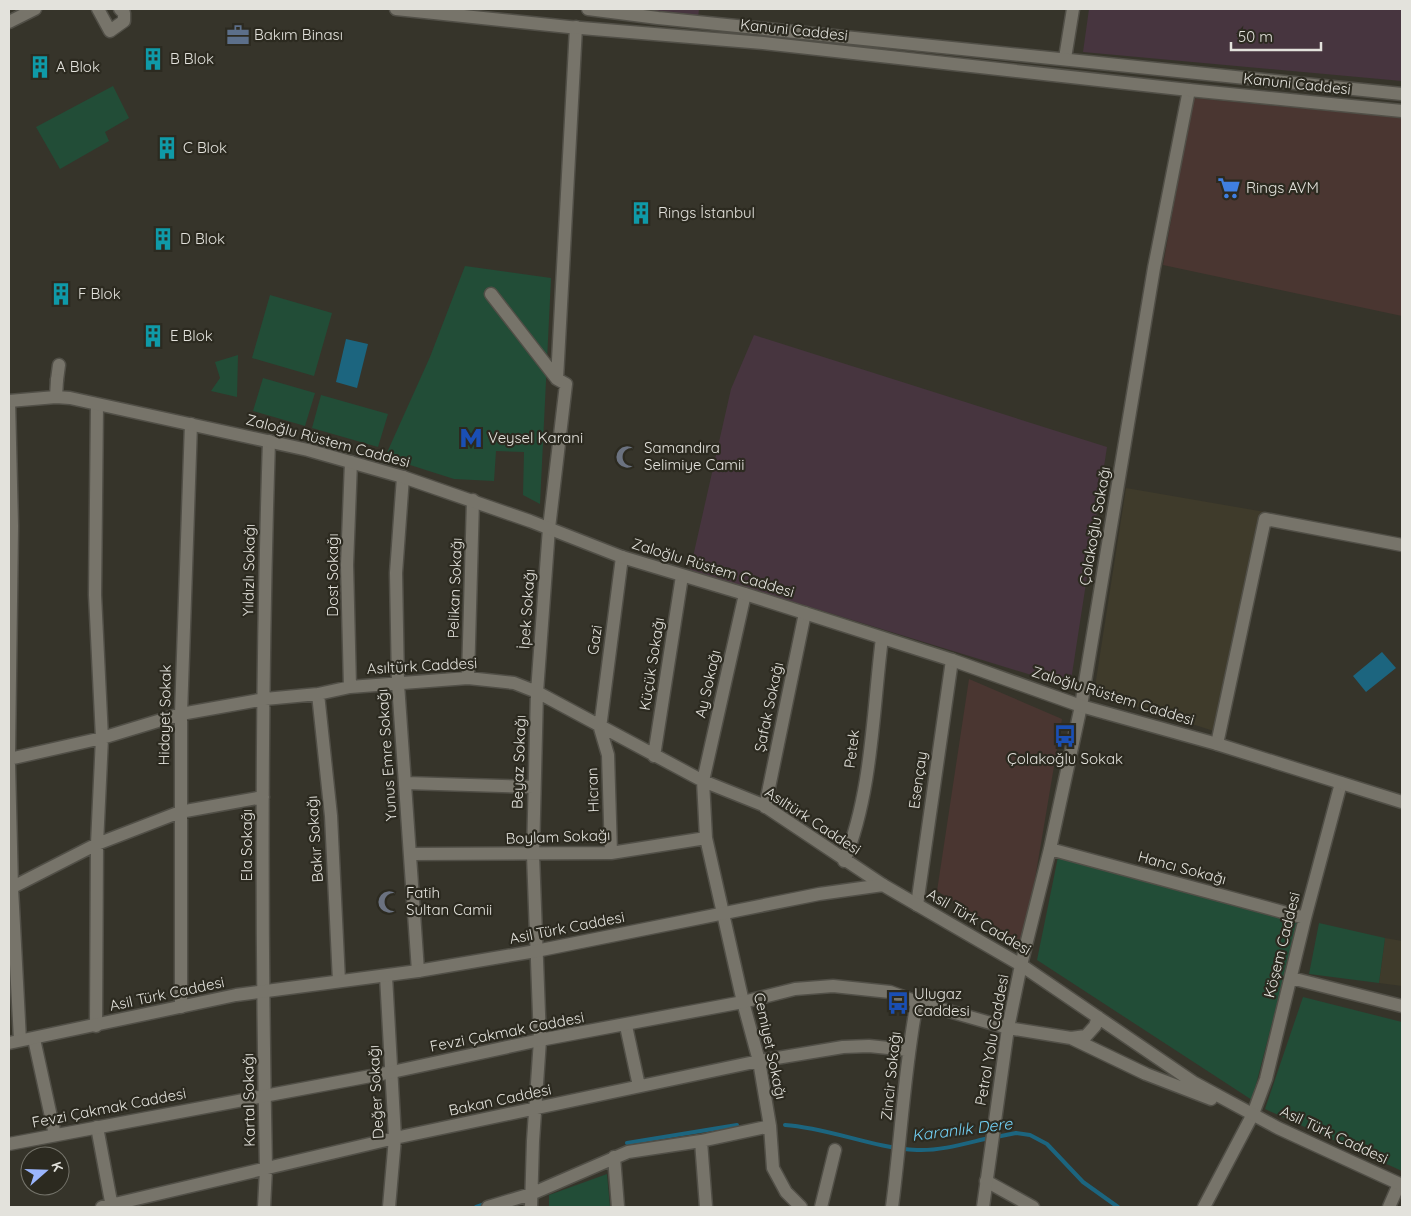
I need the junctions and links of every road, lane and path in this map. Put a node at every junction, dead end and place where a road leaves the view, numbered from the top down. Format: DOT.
graph roads {
  1 [pos="35,9"];
  2 [pos="98,9"];
  3 [pos="120,9"];
  4 [pos="396,9"];
  5 [pos="588,9"];
  6 [pos="1073,9"];
  7 [pos="9,22"];
  8 [pos="576,27"];
  9 [pos="1065,58"];
  10 [pos="1192,72"];
  11 [pos="1189,90"];
  12 [pos="1402,94"];
  13 [pos="1402,110"];
  14 [pos="491,294"];
  15 [pos="59,365"];
  16 [pos="557,379"];
  17 [pos="56,397"];
  18 [pos="9,401"];
  19 [pos="97,405"];
  20 [pos="191,424"];
  21 [pos="269,441"];
  22 [pos="352,462"];
  23 [pos="403,477"];
  24 [pos="473,500"];
  25 [pos="549,528"];
  26 [pos="1402,545"];
  27 [pos="622,557"];
  28 [pos="682,576"];
  29 [pos="745,594"];
  30 [pos="805,613"];
  31 [pos="882,638"];
  32 [pos="952,660"];
  33 [pos="468,678"];
  34 [pos="398,684"];
  35 [pos="350,687"];
  36 [pos="537,692"];
  37 [pos="318,694"];
  38 [pos="265,699"];
  39 [pos="1081,706"];
  40 [pos="181,714"];
  41 [pos="600,728"];
  42 [pos="102,738"];
  43 [pos="1217,744"];
  44 [pos="9,752"];
  45 [pos="654,756"];
  46 [pos="9,759"];
  47 [pos="9,765"];
  48 [pos="703,781"];
  49 [pos="406,783"];
  50 [pos="1341,783"];
  51 [pos="533,787"];
  52 [pos="263,797"];
  53 [pos="1402,802"];
  54 [pos="765,807"];
  55 [pos="180,812"];
  56 [pos="706,838"];
  57 [pos="97,844"];
  58 [pos="1050,849"];
  59 [pos="611,853"];
  60 [pos="411,854"];
  61 [pos="534,855"];
  62 [pos="844,861"];
  63 [pos="883,885"];
  64 [pos="10,889"];
  65 [pos="917,905"];
  66 [pos="724,913"];
  67 [pos="1305,918"];
  68 [pos="536,951"];
  69 [pos="1021,965"];
  70 [pos="418,971"];
  71 [pos="386,976"];
  72 [pos="1290,978"];
  73 [pos="339,981"];
  74 [pos="263,992"];
  75 [pos="743,1002"];
  76 [pos="917,1002"];
  77 [pos="1402,1006"];
  78 [pos="180,1007"];
  79 [pos="1098,1017"];
  80 [pos="96,1026"];
  81 [pos="626,1026"];
  82 [pos="1008,1028"];
  83 [pos="1026,1029"];
  84 [pos="1071,1038"];
  85 [pos="34,1039"];
  86 [pos="540,1040"];
  87 [pos="14,1041"];
  88 [pos="1005,1048"];
  89 [pos="908,1050"];
  90 [pos="759,1061"];
  91 [pos="392,1072"];
  92 [pos="639,1086"];
  93 [pos="265,1095"];
  94 [pos="536,1110"];
  95 [pos="1253,1114"];
  96 [pos="97,1126"];
  97 [pos="770,1126"];
  98 [pos="55,1135"];
  99 [pos="395,1138"];
  100 [pos="702,1141"];
  101 [pos="9,1144"];
  102 [pos="835,1150"];
  103 [pos="614,1157"];
  104 [pos="266,1169"];
  105 [pos="986,1181"];
  106 [pos="1401,1184"];
  107 [pos="530,1194"];
  108 [pos="797,1205"];
  109 [pos="108,1207"];
  110 [pos="264,1207"];
  111 [pos="389,1207"];
  112 [pos="488,1207"];
  113 [pos="531,1207"];
  114 [pos="618,1207"];
  115 [pos="706,1207"];
  116 [pos="821,1207"];
  117 [pos="892,1207"];
  118 [pos="979,1207"];
  119 [pos="983,1207"];
  120 [pos="1033,1207"];
  121 [pos="1204,1207"];
  122 [pos="1389,1207"];
  1 -- 7 [label="street"];
  2 -- 3 [label="street"];
  4 -- 8 [label="street, Kanuni Caddesi"];
  5 -- 9 [label="street, Kanuni Caddesi"];
  6 -- 9 [label="street"];
  8 -- 11 [label="street, Kanuni Caddesi"];
  8 -- 16 [label="street"];
  9 -- 10 [label="street, Kanuni Caddesi"];
  10 -- 11 [label="street"];
  10 -- 12 [label="street, Kanuni Caddesi"];
  11 -- 13 [label="street, Kanuni Caddesi"];
  11 -- 39 [label="street, Çolakoğlu Sokağı"];
  14 -- 16 [label="street"];
  15 -- 17 [label="street"];
  16 -- 25 [label="street, İpek Sokağı"];
  17 -- 18 [label="street, Zaloğlu Rüstem Caddesi"];
  17 -- 19 [label="street, Zaloğlu Rüstem Caddesi"];
  18 -- 44 [label="street"];
  19 -- 20 [label="street, Zaloğlu Rüstem Caddesi"];
  19 -- 42 [label="street"];
  20 -- 21 [label="street, Zaloğlu Rüstem Caddesi"];
  20 -- 40 [label="street, Hidayet Sokak"];
  21 -- 22 [label="street, Zaloğlu Rüstem Caddesi"];
  21 -- 38 [label="street, Yıldızlı Sokağı"];
  22 -- 23 [label="street, Zaloğlu Rüstem Caddesi"];
  22 -- 35 [label="street, Dost Sokağı"];
  23 -- 24 [label="street, Zaloğlu Rüstem Caddesi"];
  23 -- 34 [label="street, Yunus Emre Sokağı"];
  24 -- 25 [label="street, Zaloğlu Rüstem Caddesi"];
  24 -- 33 [label="street, Pelikan Sokağı"];
  25 -- 27 [label="street, Zaloğlu Rüstem Caddesi"];
  25 -- 36 [label="street, İpek Sokağı"];
  26 -- 43 [label="street"];
  27 -- 28 [label="street, Zaloğlu Rüstem Caddesi"];
  27 -- 41 [label="street, Gazi"];
  28 -- 29 [label="street, Zaloğlu Rüstem Caddesi"];
  28 -- 45 [label="street, Küçük Sokağı"];
  29 -- 30 [label="street, Zaloğlu Rüstem Caddesi"];
  29 -- 48 [label="street, Ay Sokağı"];
  30 -- 31 [label="street, Zaloğlu Rüstem Caddesi"];
  30 -- 54 [label="street, Şafak Sokağı"];
  31 -- 32 [label="street, Zaloğlu Rüstem Caddesi"];
  31 -- 62 [label="street, Petek"];
  32 -- 39 [label="street, Zaloğlu Rüstem Caddesi"];
  32 -- 65 [label="street, Esençay"];
  33 -- 34 [label="street, Asıltürk Caddesi"];
  33 -- 36 [label="street, Asıltürk Caddesi"];
  34 -- 35 [label="street, Asıltürk Caddesi"];
  34 -- 49 [label="street, Yunus Emre Sokağı"];
  35 -- 37 [label="street, Asıltürk Caddesi"];
  36 -- 41 [label="street, Asıltürk Caddesi"];
  36 -- 51 [label="street, Beyaz Sokağı"];
  37 -- 38 [label="street, Asıltürk Caddesi"];
  37 -- 73 [label="street, Bakır Sokağı"];
  38 -- 40 [label="street, Asıltürk Caddesi"];
  38 -- 52 [label="street, Ela Sokağı"];
  39 -- 43 [label="street, Zaloğlu Rüstem Caddesi"];
  39 -- 58 [label="street, Çolakoğlu Sokağı"];
  40 -- 42 [label="street, Asıltürk Caddesi"];
  40 -- 55 [label="street, Hidayet Sokak"];
  41 -- 45 [label="street, Asıltürk Caddesi"];
  41 -- 59 [label="street, Hicran"];
  42 -- 46 [label="street, Asıltürk Caddesi"];
  42 -- 57 [label="street"];
  43 -- 50 [label="street, Zaloğlu Rüstem Caddesi"];
  45 -- 48 [label="street, Asıltürk Caddesi"];
  47 -- 64 [label="street"];
  48 -- 54 [label="street, Asıltürk Caddesi"];
  48 -- 56 [label="street, Ay Sokağı"];
  49 -- 51 [label="street"];
  49 -- 60 [label="street, Yunus Emre Sokağı"];
  50 -- 53 [label="street, Zaloğlu Rüstem Caddesi"];
  50 -- 67 [label="street, Köşem Caddesi"];
  51 -- 61 [label="street, Beyaz Sokağı"];
  52 -- 55 [label="street"];
  52 -- 74 [label="street, Ela Sokağı"];
  54 -- 62 [label="street, Asıltürk Caddesi"];
  55 -- 57 [label="street"];
  55 -- 78 [label="street, Hidayet Sokak"];
  56 -- 59 [label="street, Boylam Sokağı"];
  56 -- 66 [label="street, Cemiyet Sokağı"];
  57 -- 64 [label="street"];
  57 -- 80 [label="street"];
  58 -- 67 [label="street, Hancı Sokağı"];
  58 -- 69 [label="street, Çolakoğlu Sokağı"];
  59 -- 61 [label="street, Boylam Sokağı"];
  60 -- 61 [label="street, Boylam Sokağı"];
  60 -- 70 [label="street, Yunus Emre Sokağı"];
  61 -- 68 [label="street, Beyaz Sokağı"];
  62 -- 63 [label="street, Asıltürk Caddesi"];
  63 -- 65 [label="street, Asil Türk Caddesi"];
  63 -- 66 [label="street, Asil Türk Caddesi"];
  64 -- 87 [label="street"];
  65 -- 69 [label="street, Asil Türk Caddesi"];
  66 -- 68 [label="street, Asil Türk Caddesi"];
  66 -- 75 [label="street, Cemiyet Sokağı"];
  67 -- 72 [label="street, Köşem Caddesi"];
  68 -- 70 [label="street, Asil Türk Caddesi"];
  68 -- 86 [label="street, Beyaz Sokağı"];
  69 -- 79 [label="street, Asil Türk Caddesi"];
  69 -- 82 [label="street, Petrol Yolu Caddesi"];
  70 -- 71 [label="street, Asil Türk Caddesi"];
  71 -- 73 [label="street, Asil Türk Caddesi"];
  71 -- 91 [label="street, Değer Sokağı"];
  72 -- 77 [label="street"];
  72 -- 95 [label="street, Köşem Caddesi"];
  73 -- 74 [label="street, Asil Türk Caddesi"];
  74 -- 78 [label="street, Asil Türk Caddesi"];
  74 -- 93 [label="street, Kartal Sokağı"];
  75 -- 76 [label="street, Fevzi Çakmak Caddesi"];
  75 -- 81 [label="street, Fevzi Çakmak Caddesi"];
  75 -- 90 [label="street, Cemiyet Sokağı"];
  76 -- 82 [label="street, Fevzi Çakmak Caddesi"];
  76 -- 89 [label="street, Zincir Sokağı"];
  78 -- 80 [label="street, Asil Türk Caddesi"];
  79 -- 84 [label="street"];
  79 -- 95 [label="street, Asil Türk Caddesi"];
  80 -- 85 [label="street, Asil Türk Caddesi"];
  81 -- 86 [label="street, Fevzi Çakmak Caddesi"];
  81 -- 92 [label="street"];
  82 -- 83 [label="street, Asil Türk Caddesi"];
  82 -- 88 [label="street, Petrol Yolu Caddesi"];
  83 -- 84 [label="street, Asil Türk Caddesi"];
  83 -- 88 [label="street"];
  84 -- 95 [label="street, Asil Türk Caddesi"];
  85 -- 87 [label="street, Asil Türk Caddesi"];
  85 -- 98 [label="street"];
  86 -- 91 [label="street, Fevzi Çakmak Caddesi"];
  86 -- 94 [label="street, Beyaz Sokağı"];
  88 -- 105 [label="street, Petrol Yolu Caddesi"];
  89 -- 90 [label="street, Bakan Caddesi"];
  89 -- 117 [label="street, Zincir Sokağı"];
  90 -- 92 [label="street, Bakan Caddesi"];
  90 -- 97 [label="street, Cemiyet Sokağı"];
  91 -- 93 [label="street, Fevzi Çakmak Caddesi"];
  91 -- 99 [label="street, Değer Sokağı"];
  92 -- 94 [label="street, Bakan Caddesi"];
  93 -- 96 [label="street, Fevzi Çakmak Caddesi"];
  93 -- 104 [label="street, Kartal Sokağı"];
  94 -- 99 [label="street, Bakan Caddesi"];
  94 -- 107 [label="street, Beyaz Sokağı"];
  95 -- 106 [label="street, Asil Türk Caddesi"];
  95 -- 121 [label="street, Köşem Caddesi"];
  96 -- 98 [label="street, Fevzi Çakmak Caddesi"];
  96 -- 109 [label="street"];
  97 -- 100 [label="street"];
  97 -- 108 [label="street, Cemiyet Sokağı"];
  98 -- 101 [label="street, Fevzi Çakmak Caddesi"];
  99 -- 104 [label="street, Bakan Caddesi"];
  99 -- 111 [label="street, Değer Sokağı"];
  100 -- 103 [label="street"];
  100 -- 115 [label="street"];
  102 -- 116 [label="street"];
  103 -- 107 [label="street"];
  103 -- 114 [label="street"];
  104 -- 109 [label="street, Bakan Caddesi"];
  104 -- 110 [label="street, Kartal Sokağı"];
  105 -- 118 [label="street, Petrol Yolu Caddesi"];
  105 -- 119 [label="street, Petrol Yolu Caddesi"];
  105 -- 120 [label="street"];
  106 -- 122 [label="street"];
  107 -- 112 [label="street"];
  107 -- 113 [label="street, Beyaz Sokağı"];
}
